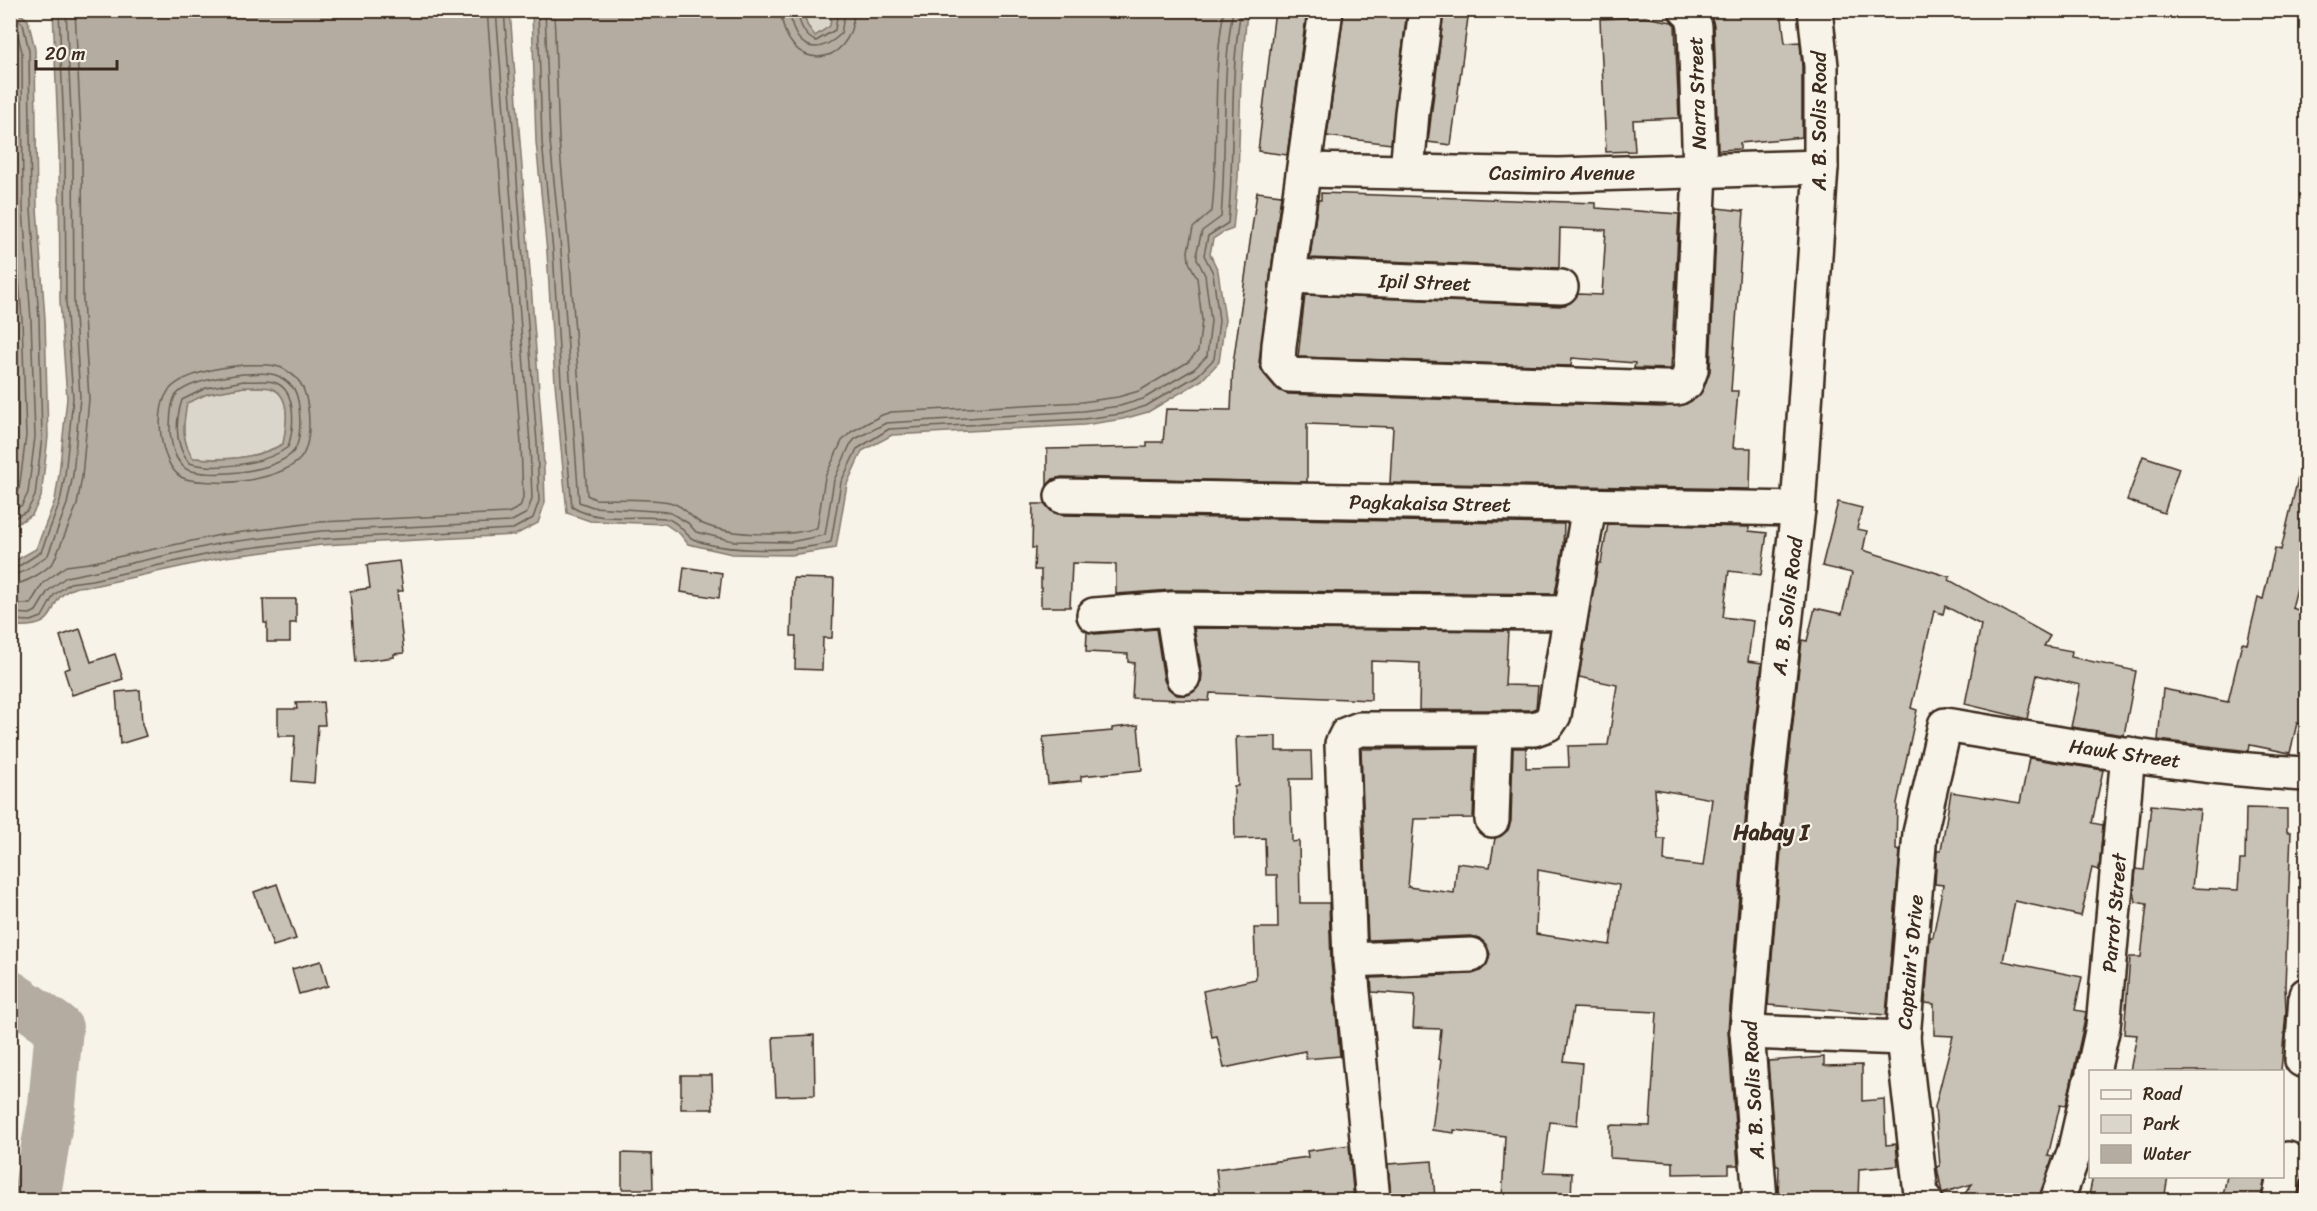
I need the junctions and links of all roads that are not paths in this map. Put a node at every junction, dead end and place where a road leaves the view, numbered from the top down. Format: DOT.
graph roads {
  1 [pos="1326,10"];
  2 [pos="1426,10"];
  3 [pos="1815,10"];
  4 [pos="1689,13"];
  5 [pos="1821,167"];
  6 [pos="1304,170"];
  7 [pos="1700,171"];
  8 [pos="1407,172"];
  9 [pos="1289,276"];
  10 [pos="1561,287"];
  11 [pos="1062,496"];
  12 [pos="1588,506"];
  13 [pos="1798,509"];
  14 [pos="1172,609"];
  15 [pos="1570,613"];
  16 [pos="1094,615"];
  17 [pos="1183,677"];
  18 [pos="1945,725"];
  19 [pos="1495,729"];
  20 [pos="2128,754"];
  21 [pos="2307,774"];
  22 [pos="1492,820"];
  23 [pos="1472,955"];
  24 [pos="1350,960"];
  25 [pos="2307,995"];
  26 [pos="1747,1032"];
  27 [pos="1904,1038"];
  28 [pos="2302,1060"];
  29 [pos="2093,1070"];
  30 [pos="2089,1091"];
  31 [pos="2288,1159"];
  32 [pos="2284,1177"];
  33 [pos="2284,1178"];
  34 [pos="1373,1200"];
  35 [pos="1760,1200"];
  36 [pos="1925,1200"];
  37 [pos="2057,1200"];
  38 [pos="2279,1200"];
  1 -- 6 [label="street"];
  2 -- 8 [label="street"];
  3 -- 5 [label="street, A. B. Solis Road"];
  4 -- 7 [label="street, Narra Street"];
  5 -- 7 [label="street, Casimiro Avenue"];
  5 -- 13 [label="street, A. B. Solis Road"];
  6 -- 8 [label="street, Casimiro Avenue"];
  6 -- 9 [label="street"];
  7 -- 8 [label="street, Casimiro Avenue"];
  7 -- 9 [label="street, Narra Street"];
  9 -- 10 [label="street, Ipil Street"];
  11 -- 12 [label="street, Pagkakaisa Street"];
  12 -- 13 [label="street, Pagkakaisa Street"];
  12 -- 15 [label="street"];
  13 -- 26 [label="street, A. B. Solis Road"];
  14 -- 15 [label="street"];
  14 -- 16 [label="street"];
  14 -- 17 [label="street"];
  15 -- 19 [label="street"];
  18 -- 20 [label="street, Hawk Street"];
  18 -- 27 [label="street, Captain's Drive"];
  19 -- 22 [label="street"];
  19 -- 24 [label="street"];
  20 -- 21 [label="street, Hawk Street"];
  20 -- 29 [label="street, Parrot Street"];
  23 -- 24 [label="street"];
  24 -- 34 [label="street"];
  25 -- 28 [label="street"];
  26 -- 27 [label="street"];
  26 -- 35 [label="street, A. B. Solis Road"];
  27 -- 36 [label="street, Captain's Drive"];
  30 -- 37 [label="street"];
  31 -- 32 [label="street"];
  33 -- 38 [label="street"];
}
